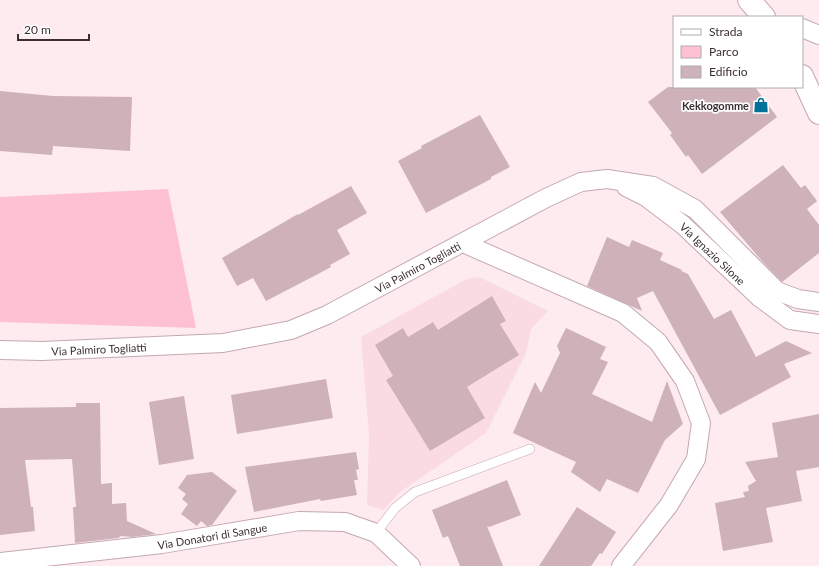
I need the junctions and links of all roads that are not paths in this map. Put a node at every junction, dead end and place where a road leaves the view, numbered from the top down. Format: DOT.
graph roads {
  1 [pos="803,28"];
  2 [pos="819,34"];
  3 [pos="810,83"];
  4 [pos="819,112"];
  5 [pos="607,178"];
  6 [pos="463,243"];
  7 [pos="819,302"];
  8 [pos="819,324"];
  9 [pos="0,350"];
  10 [pos="530,449"];
  11 [pos="376,533"];
  12 [pos="0,562"];
  13 [pos="411,566"];
  14 [pos="621,566"];
  1 -- 2 [label="street"];
  3 -- 4 [label="street"];
  5 -- 6 [label="street, Via Ignazio Silone"];
  5 -- 7 [label="street, Via Ignazio Silone"];
  5 -- 8 [label="street, Via Ignazio Silone"];
  6 -- 9 [label="street, Via Palmiro Togliatti"];
  6 -- 14 [label="street, Via Palmiro Togliatti"];
  10 -- 11 [label="lane"];
  11 -- 12 [label="street, Via Donatori di Sangue"];
  11 -- 13 [label="street, Via Donatori di Sangue"];
}
